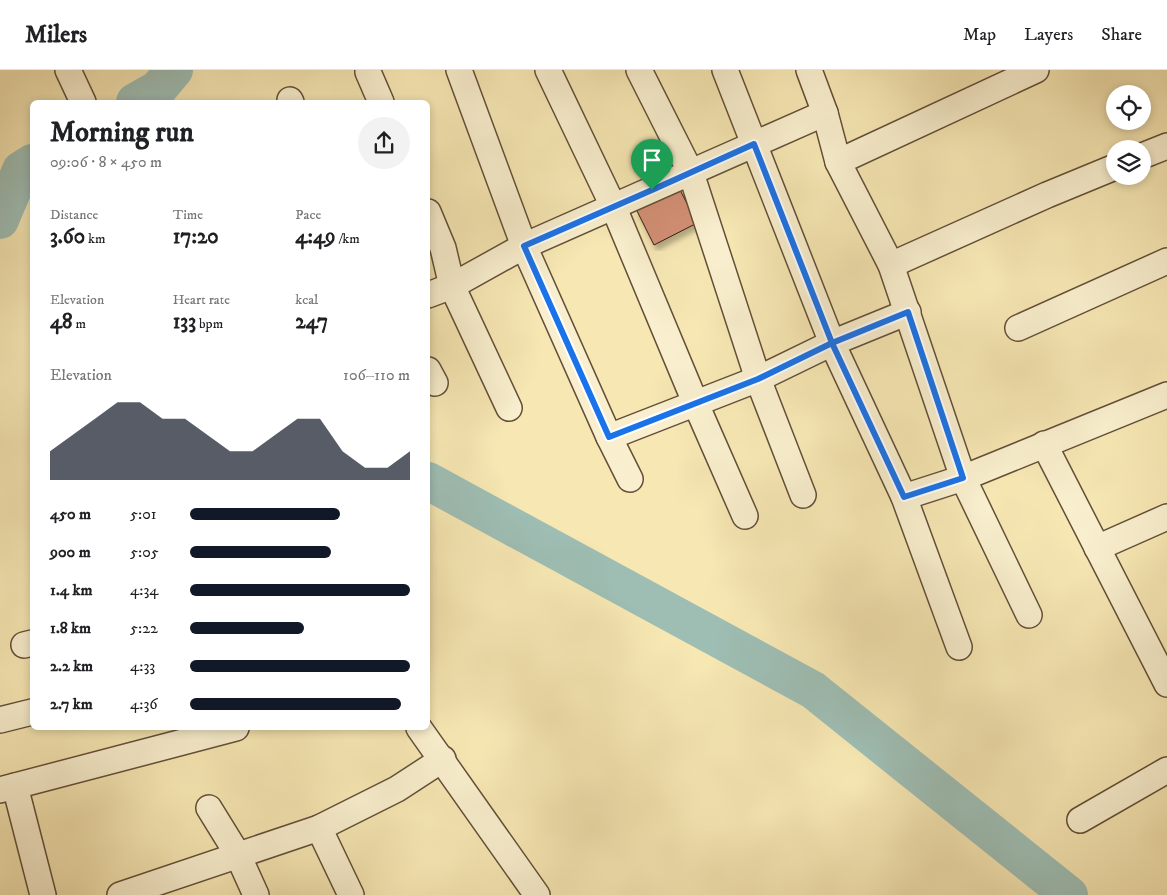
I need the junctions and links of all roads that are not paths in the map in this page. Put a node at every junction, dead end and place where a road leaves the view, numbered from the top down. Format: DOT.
graph roads {
  1 [pos="68,70"];
  2 [pos="459,70"];
  3 [pos="548,70"];
  4 [pos="639,70"];
  5 [pos="725,70"];
  6 [pos="809,70"];
  7 [pos="1036,70"];
  8 [pos="368,72"];
  9 [pos="82,100"];
  10 [pos="380,100"];
  11 [pos="826,113"];
  12 [pos="754,144"];
  13 [pos="1167,146"];
  14 [pos="1151,152"];
  15 [pos="838,162"];
  16 [pos="1106,171"];
  17 [pos="691,173"];
  18 [pos="614,208"];
  19 [pos="430,217"];
  20 [pos="524,246"];
  21 [pos="1167,261"];
  22 [pos="891,265"];
  23 [pos="452,286"];
  24 [pos="430,294"];
  25 [pos="908,312"];
  26 [pos="1018,328"];
  27 [pos="832,343"];
  28 [pos="758,379"];
  29 [pos="1167,395"];
  30 [pos="695,402"];
  31 [pos="509,408"];
  32 [pos="609,437"];
  33 [pos="1044,444"];
  34 [pos="963,478"];
  35 [pos="630,479"];
  36 [pos="803,495"];
  37 [pos="904,497"];
  38 [pos="745,516"];
  39 [pos="1167,517"];
  40 [pos="1097,548"];
  41 [pos="1029,615"];
  42 [pos="960,647"];
  43 [pos="1167,684"];
  44 [pos="30,712"];
  45 [pos="0,720"];
  46 [pos="228,730"];
  47 [pos="421,730"];
  48 [pos="443,759"];
  49 [pos="1167,770"];
  50 [pos="7,788"];
  51 [pos="209,808"];
  52 [pos="1080,820"];
  53 [pos="319,828"];
  54 [pos="238,855"];
  55 [pos="169,887"];
  56 [pos="43,895"];
  57 [pos="120,895"];
  58 [pos="256,895"];
  59 [pos="351,895"];
  60 [pos="537,895"];
  1 -- 9 [label="street"];
  2 -- 20 [label="street"];
  3 -- 18 [label="street"];
  4 -- 17 [label="street"];
  5 -- 12 [label="street"];
  6 -- 11 [label="street"];
  7 -- 15 [label="street"];
  8 -- 10 [label="street"];
  11 -- 12 [label="street"];
  11 -- 15 [label="street"];
  12 -- 17 [label="street"];
  12 -- 27 [label="street"];
  13 -- 14 [label="street"];
  15 -- 22 [label="street"];
  16 -- 22 [label="street"];
  17 -- 18 [label="street"];
  17 -- 28 [label="street"];
  18 -- 20 [label="street"];
  18 -- 30 [label="street"];
  19 -- 23 [label="street"];
  20 -- 23 [label="street"];
  20 -- 32 [label="street"];
  21 -- 26 [label="street"];
  22 -- 25 [label="street"];
  23 -- 24 [label="street"];
  23 -- 31 [label="street"];
  25 -- 27 [label="street"];
  25 -- 34 [label="street"];
  27 -- 28 [label="street"];
  27 -- 37 [label="street"];
  28 -- 30 [label="street"];
  28 -- 36 [label="street"];
  29 -- 33 [label="street"];
  30 -- 32 [label="street"];
  30 -- 38 [label="street"];
  32 -- 35 [label="street"];
  33 -- 34 [label="street"];
  33 -- 40 [label="street"];
  34 -- 37 [label="street"];
  34 -- 41 [label="street"];
  37 -- 42 [label="street"];
  39 -- 40 [label="street"];
  40 -- 43 [label="street"];
  44 -- 45 [label="street"];
  46 -- 50 [label="street"];
  47 -- 48 [label="street"];
  48 -- 53 [label="street"];
  48 -- 60 [label="street"];
  49 -- 52 [label="street"];
  50 -- 56 [label="street"];
  51 -- 54 [label="street"];
  53 -- 54 [label="street"];
  53 -- 59 [label="street"];
  54 -- 55 [label="street"];
  54 -- 58 [label="street"];
  55 -- 57 [label="street"];
}
